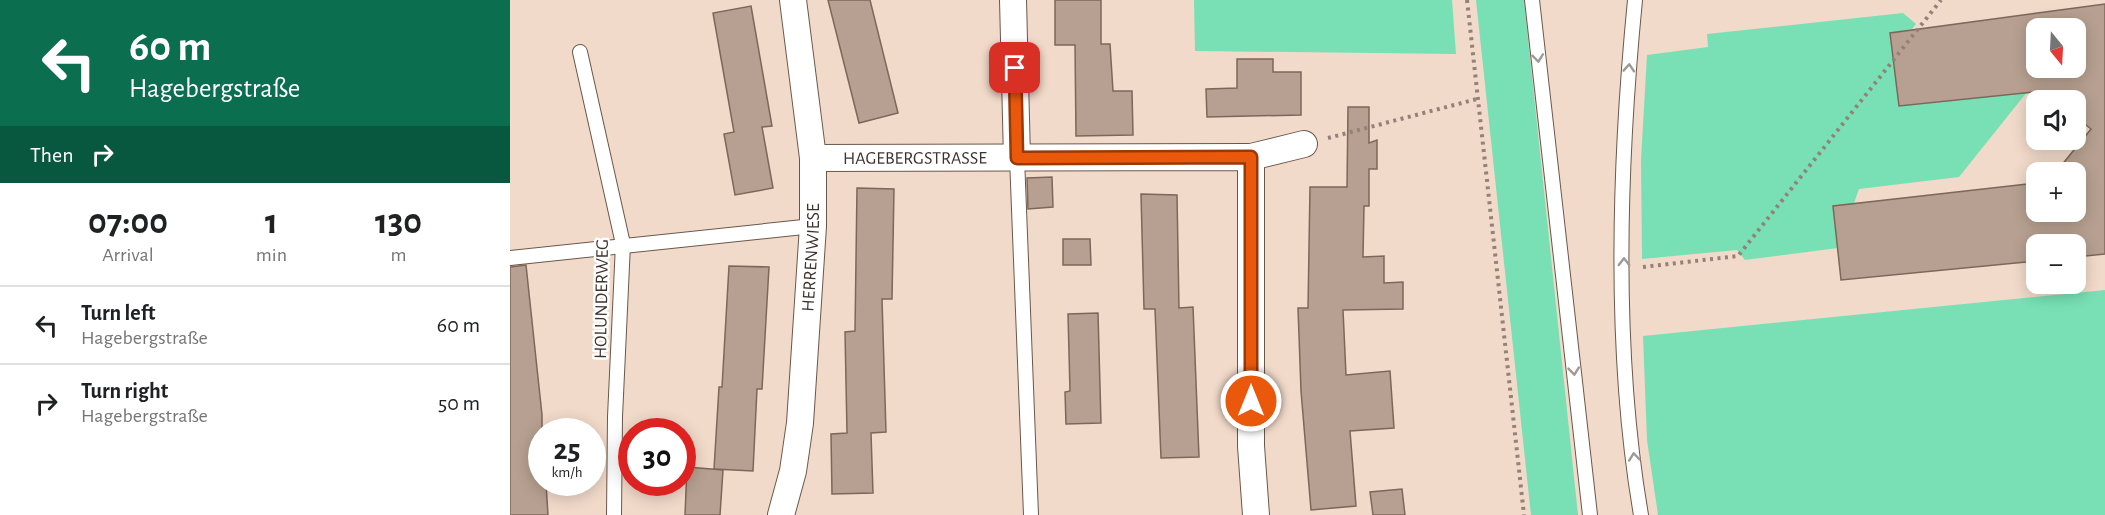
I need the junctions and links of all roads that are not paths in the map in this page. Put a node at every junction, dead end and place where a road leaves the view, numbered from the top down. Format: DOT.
graph roads {
  1 [pos="793,0"];
  2 [pos="1013,0"];
  3 [pos="1532,0"];
  4 [pos="1635,0"];
  5 [pos="580,52"];
  6 [pos="1304,144"];
  7 [pos="1251,157"];
  8 [pos="813,158"];
  9 [pos="1017,158"];
  10 [pos="813,226"];
  11 [pos="623,244"];
  12 [pos="510,258"];
  13 [pos="614,515"];
  14 [pos="781,515"];
  15 [pos="1031,515"];
  16 [pos="1256,515"];
  17 [pos="1590,515"];
  18 [pos="1641,515"];
  1 -- 8 [label="street, HERRENWIESE"];
  2 -- 9 [label="street"];
  3 -- 17 [label="lane, one-way"];
  18 -- 4 [label="lane, one-way"];
  5 -- 11 [label="lane, HOLUNDERWEG"];
  6 -- 7 [label="street, HAGEBERGSTRASSE"];
  7 -- 9 [label="street, HAGEBERGSTRASSE"];
  7 -- 16 [label="street"];
  8 -- 9 [label="street, HAGEBERGSTRASSE"];
  8 -- 10 [label="street, HERRENWIESE"];
  9 -- 15 [label="lane"];
  10 -- 11 [label="lane"];
  10 -- 14 [label="street, HERRENWIESE"];
  11 -- 12 [label="lane"];
  11 -- 13 [label="lane, HOLUNDERWEG"];
}
